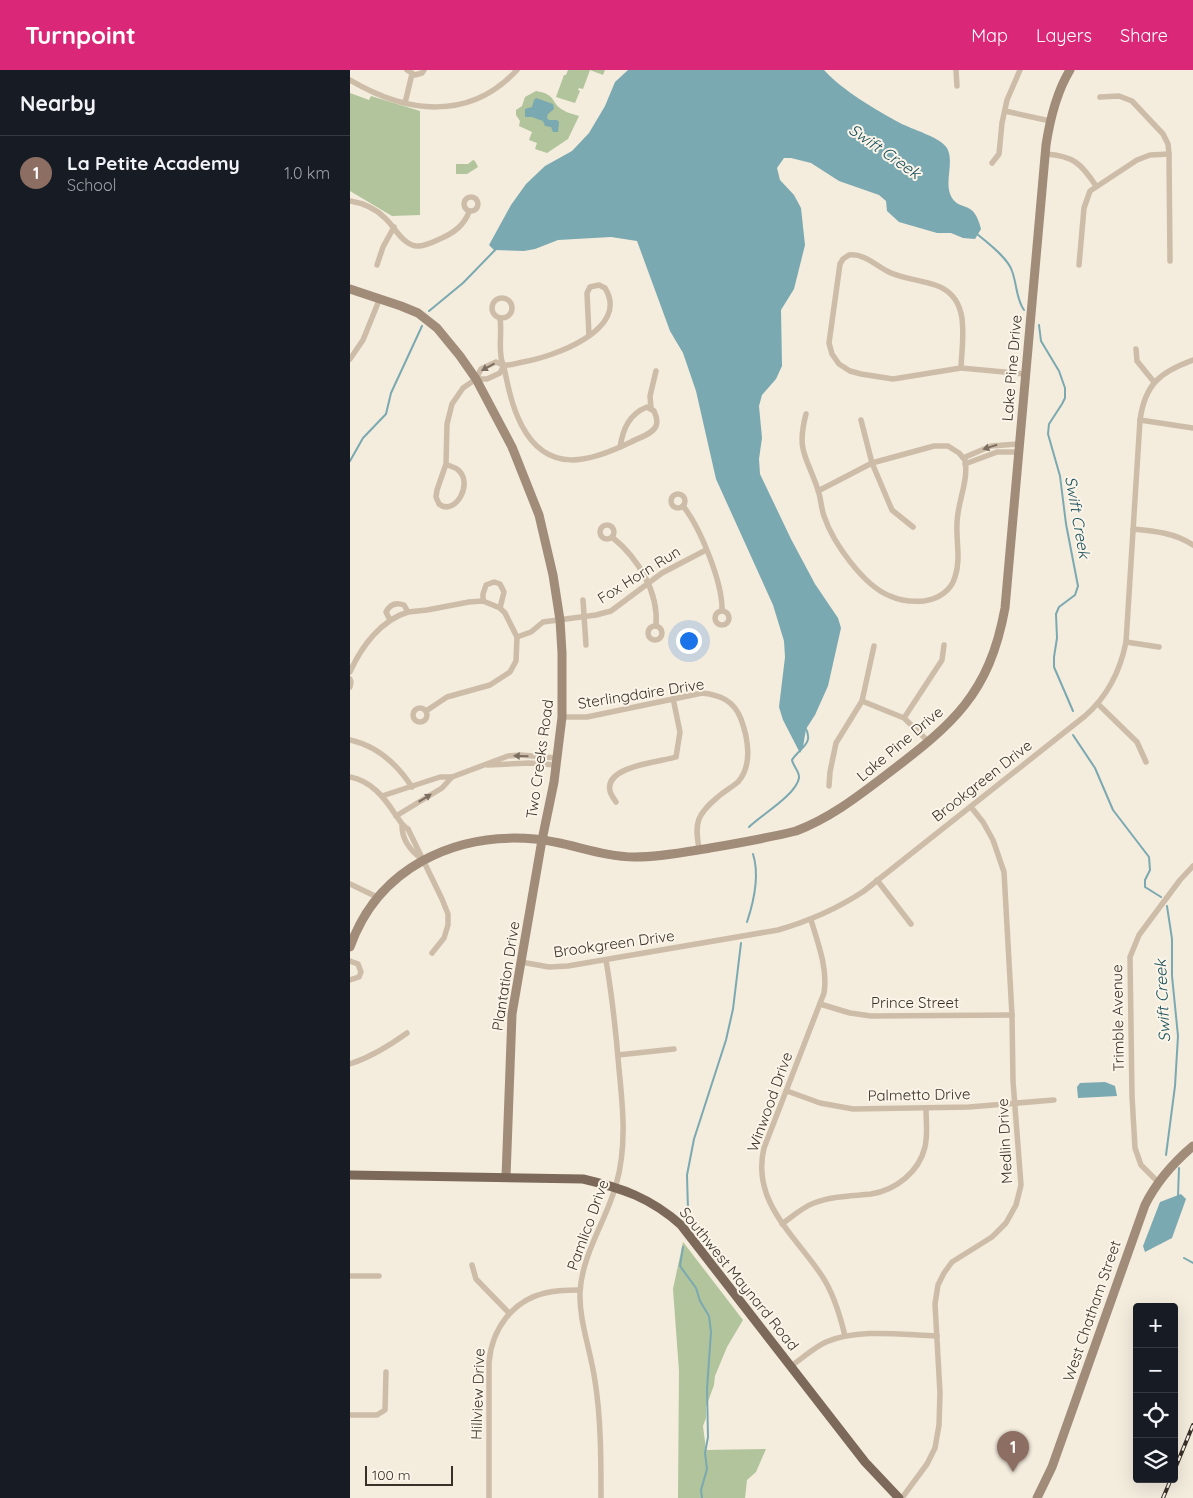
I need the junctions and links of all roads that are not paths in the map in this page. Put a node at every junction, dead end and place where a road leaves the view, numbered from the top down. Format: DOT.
graph roads {
  1 [pos="424,70"];
  2 [pos="517,70"];
  3 [pos="956,70"];
  4 [pos="1020,70"];
  5 [pos="1070,70"];
  6 [pos="409,72"];
  7 [pos="350,80"];
  8 [pos="958,86"];
  9 [pos="1100,97"];
  10 [pos="405,102"];
  11 [pos="1005,111"];
  12 [pos="1050,121"];
  13 [pos="1046,154"];
  14 [pos="1169,154"];
  15 [pos="992,163"];
  16 [pos="1096,186"];
  17 [pos="350,201"];
  18 [pos="469,212"];
  19 [pos="394,227"];
  20 [pos="1170,261"];
  21 [pos="377,265"];
  22 [pos="1079,265"];
  23 [pos="350,289"];
  24 [pos="380,298"];
  25 [pos="500,318"];
  26 [pos="589,336"];
  27 [pos="1136,349"];
  28 [pos="350,359"];
  29 [pos="1193,360"];
  30 [pos="504,365"];
  31 [pos="961,368"];
  32 [pos="656,371"];
  33 [pos="1026,374"];
  34 [pos="476,379"];
  35 [pos="1154,382"];
  36 [pos="651,408"];
  37 [pos="806,414"];
  38 [pos="861,420"];
  39 [pos="1140,420"];
  40 [pos="1193,428"];
  41 [pos="620,447"];
  42 [pos="1019,448"];
  43 [pos="964,461"];
  44 [pos="872,463"];
  45 [pos="446,464"];
  46 [pos="818,490"];
  47 [pos="682,506"];
  48 [pos="913,528"];
  49 [pos="1133,529"];
  50 [pos="612,537"];
  51 [pos="1193,545"];
  52 [pos="706,550"];
  53 [pos="647,582"];
  54 [pos="583,600"];
  55 [pos="483,601"];
  56 [pos="500,608"];
  57 [pos="722,611"];
  58 [pos="408,612"];
  59 [pos="584,617"];
  60 [pos="390,620"];
  61 [pos="560,620"];
  62 [pos="656,626"];
  63 [pos="516,637"];
  64 [pos="1126,642"];
  65 [pos="586,645"];
  66 [pos="944,645"];
  67 [pos="874,646"];
  68 [pos="1160,648"];
  69 [pos="350,672"];
  70 [pos="350,679"];
  71 [pos="350,686"];
  72 [pos="673,698"];
  73 [pos="862,701"];
  74 [pos="1098,704"];
  75 [pos="426,712"];
  76 [pos="562,717"];
  77 [pos="904,718"];
  78 [pos="350,740"];
  79 [pos="929,742"];
  80 [pos="557,762"];
  81 [pos="1146,762"];
  82 [pos="486,765"];
  83 [pos="350,777"];
  84 [pos="452,777"];
  85 [pos="830,786"];
  86 [pos="412,787"];
  87 [pos="382,796"];
  88 [pos="616,802"];
  89 [pos="971,806"];
  90 [pos="396,816"];
  91 [pos="542,840"];
  92 [pos="699,850"];
  93 [pos="423,860"];
  94 [pos="1193,866"];
  95 [pos="877,880"];
  96 [pos="350,884"];
  97 [pos="377,897"];
  98 [pos="811,920"];
  99 [pos="911,924"];
  100 [pos="350,947"];
  101 [pos="432,954"];
  102 [pos="350,960"];
  103 [pos="606,960"];
  104 [pos="521,962"];
  105 [pos="350,980"];
  106 [pos="820,1004"];
  107 [pos="1012,1015"];
  108 [pos="407,1033"];
  109 [pos="674,1048"];
  110 [pos="618,1055"];
  111 [pos="350,1064"];
  112 [pos="787,1091"];
  113 [pos="1054,1100"];
  114 [pos="1015,1104"];
  115 [pos="926,1109"];
  116 [pos="1193,1146"];
  117 [pos="350,1174"];
  118 [pos="506,1177"];
  119 [pos="1158,1182"];
  120 [pos="616,1186"];
  121 [pos="782,1224"];
  122 [pos="472,1266"];
  123 [pos="350,1276"];
  124 [pos="379,1276"];
  125 [pos="580,1290"];
  126 [pos="509,1313"];
  127 [pos="845,1336"];
  128 [pos="937,1336"];
  129 [pos="791,1366"];
  130 [pos="386,1372"];
  131 [pos="350,1414"];
  132 [pos="489,1498"];
  133 [pos="601,1498"];
  134 [pos="899,1498"];
  135 [pos="902,1498"];
  136 [pos="1037,1498"];
  1 -- 6 [label="street"];
  2 -- 10 [label="street"];
  3 -- 8 [label="street"];
  4 -- 11 [label="street"];
  5 -- 12 [label="street, Lake Pine Drive"];
  6 -- 10 [label="street"];
  7 -- 10 [label="street"];
  9 -- 14 [label="street"];
  11 -- 12 [label="street"];
  11 -- 15 [label="street"];
  12 -- 13 [label="street, Lake Pine Drive"];
  13 -- 16 [label="street"];
  13 -- 33 [label="street, Lake Pine Drive"];
  14 -- 16 [label="street"];
  14 -- 20 [label="street"];
  16 -- 22 [label="street"];
  17 -- 19 [label="street"];
  18 -- 19 [label="street"];
  19 -- 21 [label="street"];
  23 -- 24 [label="street, Two Creeks Road"];
  24 -- 28 [label="street"];
  24 -- 34 [label="street, Two Creeks Road"];
  25 -- 30 [label="street"];
  26 -- 26 [label="street"];
  26 -- 30 [label="street"];
  27 -- 35 [label="street"];
  29 -- 35 [label="street, Brookgreen Drive"];
  30 -- 34 [label="street"];
  30 -- 34 [label="street, one-way"];
  30 -- 41 [label="street"];
  31 -- 31 [label="street"];
  31 -- 33 [label="street"];
  32 -- 36 [label="street"];
  33 -- 42 [label="street, Lake Pine Drive"];
  34 -- 45 [label="street"];
  34 -- 61 [label="street, Two Creeks Road"];
  35 -- 39 [label="street, Brookgreen Drive"];
  36 -- 41 [label="street"];
  36 -- 41 [label="street"];
  37 -- 46 [label="street"];
  38 -- 44 [label="street"];
  39 -- 40 [label="street"];
  39 -- 49 [label="street, Brookgreen Drive"];
  42 -- 43 [label="street"];
  42 -- 79 [label="street, Lake Pine Drive"];
  43 -- 44 [label="street"];
  43 -- 46 [label="street"];
  44 -- 46 [label="street"];
  44 -- 48 [label="street"];
  45 -- 45 [label="street"];
  47 -- 52 [label="street"];
  49 -- 51 [label="street"];
  49 -- 64 [label="street, Brookgreen Drive"];
  50 -- 53 [label="street"];
  52 -- 53 [label="street, Fox Horn Run"];
  52 -- 57 [label="street"];
  53 -- 59 [label="street, Fox Horn Run"];
  53 -- 62 [label="street"];
  54 -- 59 [label="street, Fox Horn Run"];
  55 -- 56 [label="street"];
  55 -- 56 [label="street"];
  55 -- 58 [label="street"];
  56 -- 63 [label="street"];
  58 -- 60 [label="street"];
  58 -- 60 [label="street"];
  59 -- 61 [label="street, Fox Horn Run"];
  59 -- 65 [label="street, Fox Horn Run"];
  60 -- 69 [label="street"];
  61 -- 63 [label="street, Fox Horn Run"];
  61 -- 76 [label="street, Two Creeks Road"];
  63 -- 75 [label="street"];
  64 -- 68 [label="street"];
  64 -- 74 [label="street, Brookgreen Drive"];
  66 -- 77 [label="street"];
  67 -- 73 [label="street"];
  70 -- 71 [label="street"];
  72 -- 76 [label="street, Sterlingdaire Drive"];
  72 -- 88 [label="street"];
  72 -- 92 [label="street, Sterlingdaire Drive"];
  73 -- 77 [label="street"];
  73 -- 85 [label="street"];
  74 -- 81 [label="street"];
  74 -- 89 [label="street, Brookgreen Drive"];
  76 -- 80 [label="street, Two Creeks Road"];
  77 -- 79 [label="street"];
  78 -- 86 [label="street"];
  79 -- 92 [label="street, Lake Pine Drive"];
  80 -- 82 [label="street"];
  80 -- 82 [label="street, one-way"];
  80 -- 91 [label="street, Two Creeks Road"];
  82 -- 84 [label="street"];
  83 -- 87 [label="street"];
  84 -- 86 [label="street"];
  90 -- 84 [label="street, one-way"];
  86 -- 87 [label="street"];
  87 -- 90 [label="street"];
  89 -- 95 [label="street, Brookgreen Drive"];
  89 -- 107 [label="street, Medlin Drive"];
  90 -- 93 [label="street"];
  91 -- 92 [label="street, Lake Pine Drive"];
  91 -- 93 [label="street, Lake Pine Drive"];
  91 -- 104 [label="street, Plantation Drive"];
  93 -- 97 [label="street, Lake Pine Drive"];
  93 -- 101 [label="street"];
  94 -- 119 [label="street, Trimble Avenue"];
  95 -- 98 [label="street, Brookgreen Drive"];
  95 -- 99 [label="street"];
  96 -- 97 [label="street"];
  97 -- 100 [label="street, Lake Pine Drive"];
  98 -- 103 [label="street, Brookgreen Drive"];
  98 -- 106 [label="street, Winwood Drive"];
  102 -- 105 [label="street"];
  103 -- 104 [label="street, Brookgreen Drive"];
  103 -- 110 [label="street, Pamlico Drive"];
  104 -- 118 [label="street, Plantation Drive"];
  106 -- 107 [label="street, Prince Street"];
  106 -- 112 [label="street, Winwood Drive"];
  107 -- 114 [label="street, Medlin Drive"];
  108 -- 111 [label="street"];
  109 -- 110 [label="street"];
  110 -- 120 [label="street, Pamlico Drive"];
  112 -- 115 [label="street, Palmetto Drive"];
  112 -- 121 [label="street, Winwood Drive"];
  113 -- 114 [label="street, Palmetto Drive"];
  114 -- 115 [label="street, Palmetto Drive"];
  114 -- 128 [label="street, Medlin Drive"];
  115 -- 121 [label="street"];
  116 -- 119 [label="street, West Chatham Street"];
  117 -- 118 [label="main road, Southwest Maynard Road"];
  118 -- 120 [label="main road, Southwest Maynard Road"];
  119 -- 136 [label="street, West Chatham Street"];
  120 -- 125 [label="street, Pamlico Drive"];
  120 -- 129 [label="main road, Southwest Maynard Road"];
  121 -- 127 [label="street, Winwood Drive"];
  122 -- 126 [label="street"];
  123 -- 124 [label="street"];
  125 -- 126 [label="street, Hillview Drive"];
  125 -- 133 [label="street, Pamlico Drive"];
  126 -- 132 [label="street, Hillview Drive"];
  127 -- 128 [label="street"];
  127 -- 129 [label="street"];
  128 -- 135 [label="street, Medlin Drive"];
  129 -- 134 [label="main road, Southwest Maynard Road"];
  130 -- 131 [label="street"];
}
